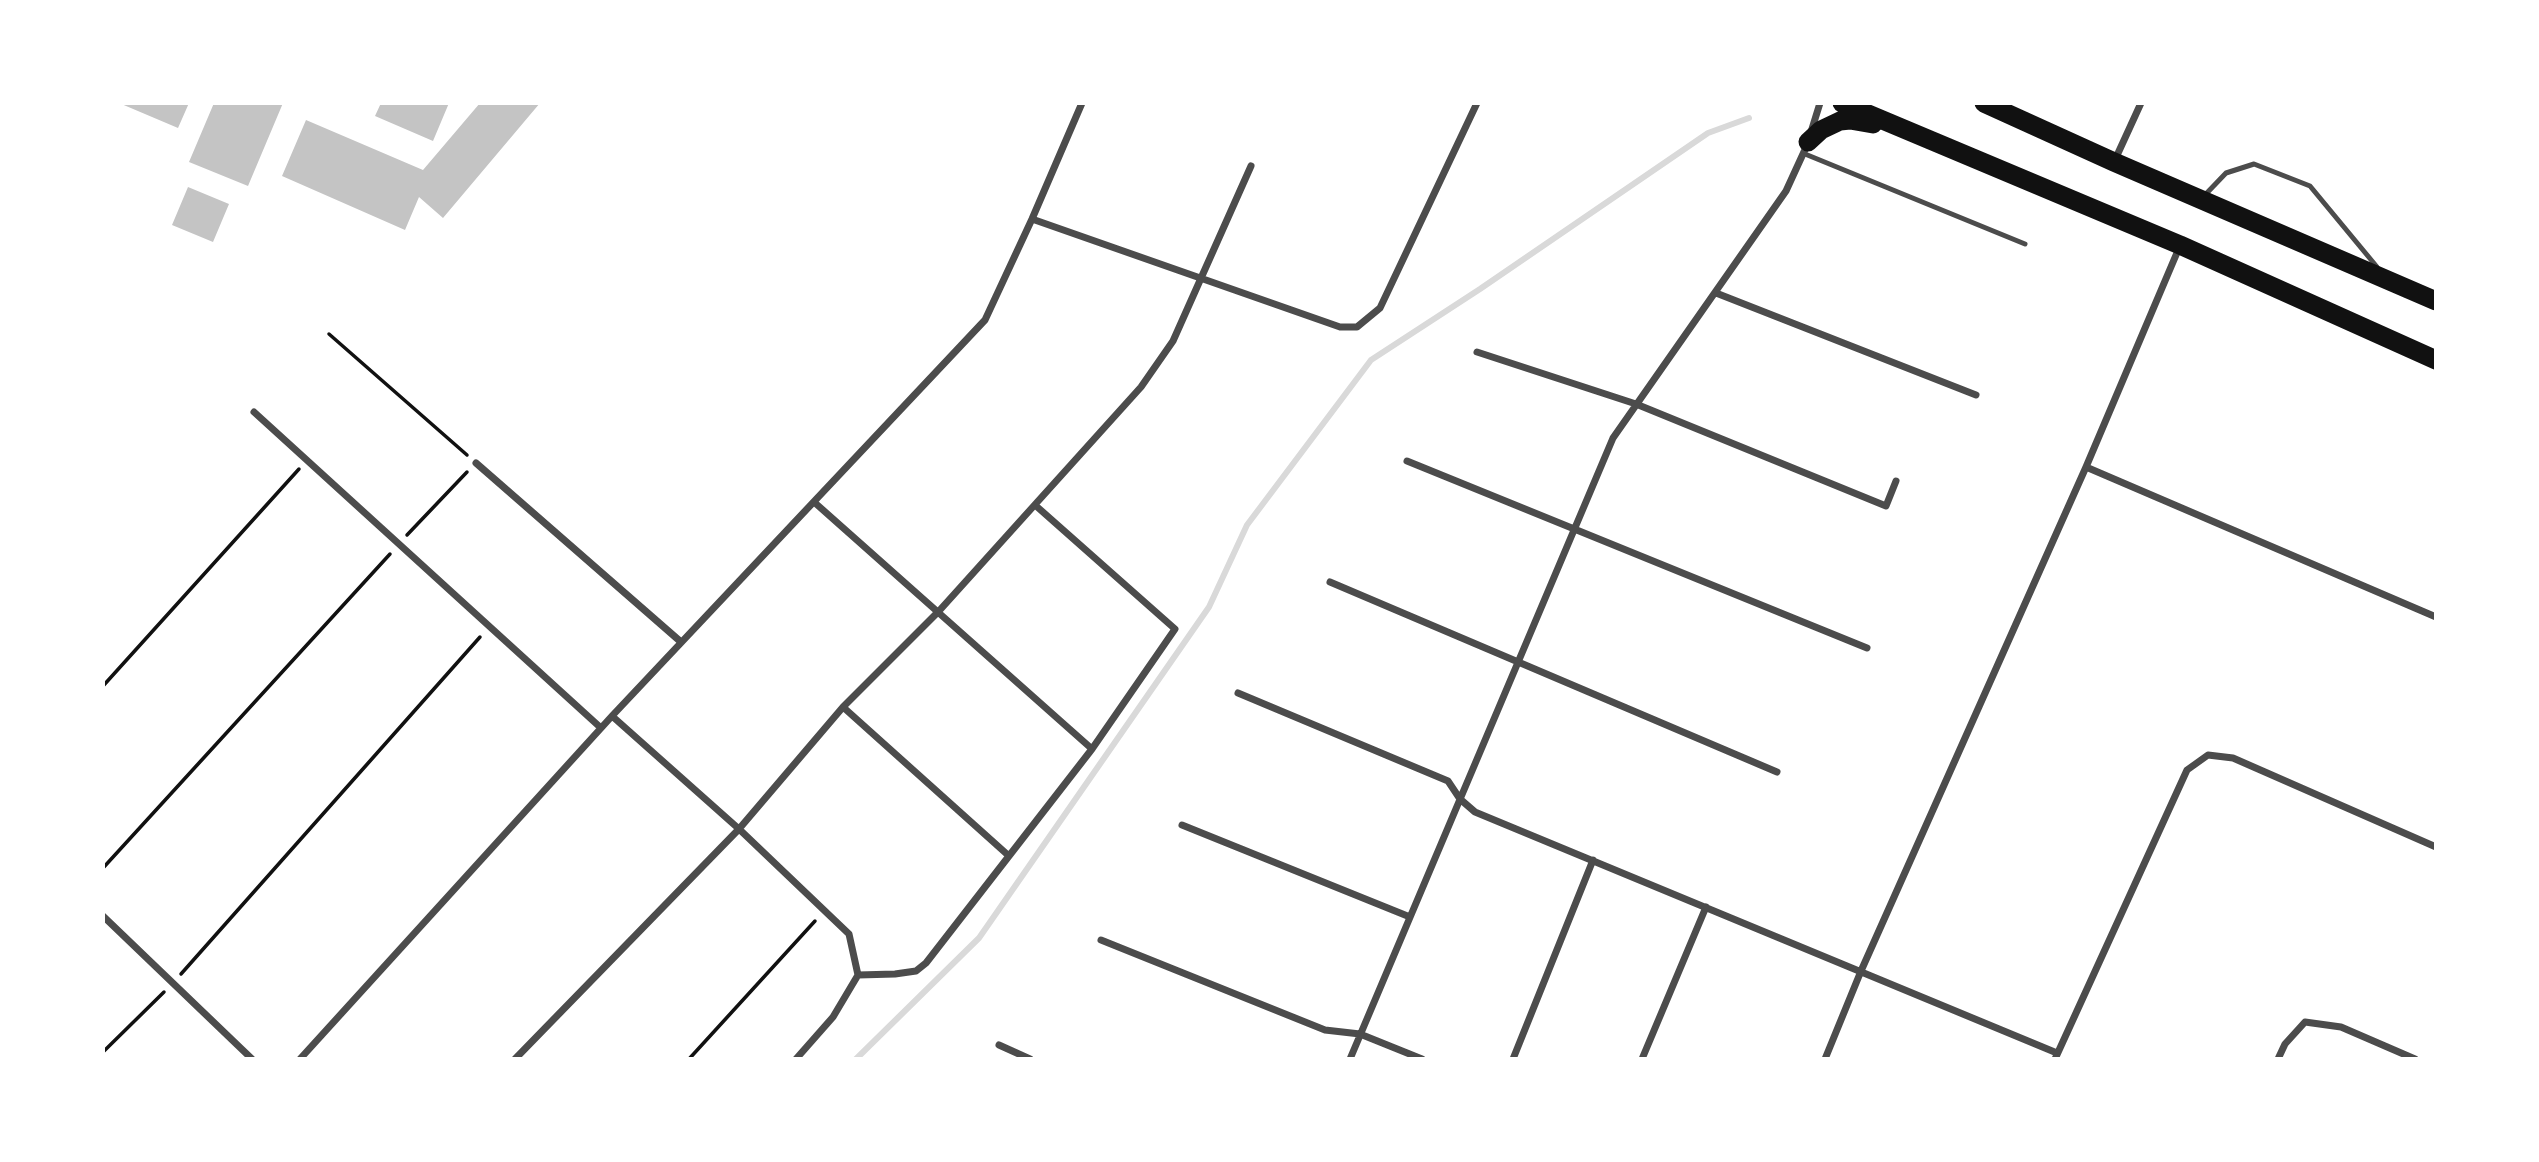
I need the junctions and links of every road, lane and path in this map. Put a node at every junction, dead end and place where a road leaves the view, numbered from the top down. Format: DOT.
graph roads {
  1 [pos="1082,103"];
  2 [pos="1477,103"];
  3 [pos="1820,103"];
  4 [pos="1842,103"];
  5 [pos="1984,103"];
  6 [pos="2141,103"];
  7 [pos="1921,137"];
  8 [pos="1806,148"];
  9 [pos="2114,162"];
  10 [pos="1251,166"];
  11 [pos="2200,200"];
  12 [pos="1032,219"];
  13 [pos="2025,244"];
  14 [pos="2180,245"];
  15 [pos="1202,280"];
  16 [pos="2388,281"];
  17 [pos="1716,293"];
  18 [pos="2436,301"];
  19 [pos="329,334"];
  20 [pos="1477,352"];
  21 [pos="2436,360"];
  22 [pos="1976,395"];
  23 [pos="1636,404"];
  24 [pos="254,412"];
  25 [pos="308,460"];
  26 [pos="1407,461"];
  27 [pos="476,463"];
  28 [pos="2086,467"];
  29 [pos="1896,481"];
  30 [pos="814,502"];
  31 [pos="1035,505"];
  32 [pos="1574,529"];
  33 [pos="400,543"];
  34 [pos="1331,582"];
  35 [pos="939,611"];
  36 [pos="2436,617"];
  37 [pos="489,627"];
  38 [pos="681,642"];
  39 [pos="1867,648"];
  40 [pos="1518,662"];
  41 [pos="103,685"];
  42 [pos="1238,693"];
  43 [pos="843,706"];
  44 [pos="612,716"];
  45 [pos="601,728"];
  46 [pos="1092,750"];
  47 [pos="1777,772"];
  48 [pos="1461,799"];
  49 [pos="1182,825"];
  50 [pos="738,829"];
  51 [pos="2436,848"];
  52 [pos="1009,856"];
  53 [pos="1594,860"];
  54 [pos="103,868"];
  55 [pos="1706,907"];
  56 [pos="826,910"];
  57 [pos="103,916"];
  58 [pos="1410,917"];
  59 [pos="1101,940"];
  60 [pos="1861,971"];
  61 [pos="858,975"];
  62 [pos="173,983"];
  63 [pos="1360,1034"];
  64 [pos="999,1045"];
  65 [pos="103,1052"];
  66 [pos="2056,1056"];
  67 [pos="252,1059"];
  68 [pos="300,1059"];
  69 [pos="515,1059"];
  70 [pos="689,1059"];
  71 [pos="796,1059"];
  72 [pos="1030,1059"];
  73 [pos="1350,1059"];
  74 [pos="1422,1059"];
  75 [pos="1513,1059"];
  76 [pos="1643,1059"];
  77 [pos="1825,1059"];
  78 [pos="2278,1059"];
  79 [pos="2415,1059"];
  1 -- 12 [label="street"];
  2 -- 15 [label="street"];
  3 -- 8 [label="street"];
  4 -- 7 [label="highway"];
  5 -- 9 [label="highway"];
  6 -- 9 [label="street"];
  7 -- 8 [label="highway"];
  7 -- 14 [label="highway"];
  8 -- 13 [label="lane"];
  8 -- 17 [label="street"];
  9 -- 11 [label="highway"];
  10 -- 15 [label="street"];
  11 -- 16 [label="highway"];
  11 -- 16 [label="lane"];
  12 -- 15 [label="street"];
  12 -- 30 [label="street"];
  14 -- 21 [label="highway"];
  14 -- 28 [label="street"];
  15 -- 31 [label="street"];
  16 -- 18 [label="highway"];
  17 -- 22 [label="street"];
  17 -- 23 [label="street"];
  19 -- 27 [label="path"];
  20 -- 23 [label="street"];
  23 -- 29 [label="street"];
  23 -- 32 [label="street"];
  24 -- 25 [label="street"];
  25 -- 33 [label="street"];
  25 -- 41 [label="path"];
  26 -- 32 [label="street"];
  27 -- 33 [label="path"];
  27 -- 38 [label="street"];
  28 -- 36 [label="street"];
  28 -- 60 [label="street"];
  30 -- 35 [label="street"];
  30 -- 38 [label="street"];
  31 -- 35 [label="street"];
  31 -- 46 [label="street"];
  32 -- 39 [label="street"];
  32 -- 40 [label="street"];
  33 -- 37 [label="street"];
  33 -- 54 [label="path"];
  34 -- 40 [label="street"];
  35 -- 43 [label="street"];
  35 -- 46 [label="street"];
  37 -- 45 [label="street"];
  37 -- 62 [label="path"];
  38 -- 44 [label="street"];
  40 -- 47 [label="street"];
  40 -- 48 [label="street"];
  42 -- 48 [label="street"];
  43 -- 50 [label="street"];
  43 -- 52 [label="street"];
  44 -- 45 [label="street"];
  44 -- 50 [label="street"];
  45 -- 68 [label="street"];
  46 -- 52 [label="street"];
  48 -- 53 [label="street"];
  48 -- 58 [label="street"];
  49 -- 58 [label="street"];
  50 -- 56 [label="street"];
  50 -- 69 [label="street"];
  51 -- 66 [label="street"];
  52 -- 61 [label="street"];
  53 -- 55 [label="street"];
  53 -- 75 [label="street"];
  55 -- 60 [label="street"];
  55 -- 76 [label="street"];
  56 -- 61 [label="street"];
  56 -- 70 [label="path"];
  57 -- 62 [label="street"];
  58 -- 63 [label="street"];
  59 -- 63 [label="street"];
  60 -- 66 [label="street"];
  60 -- 77 [label="street"];
  61 -- 71 [label="street"];
  62 -- 65 [label="path"];
  62 -- 67 [label="street"];
  63 -- 73 [label="street"];
  63 -- 74 [label="street"];
  64 -- 72 [label="street"];
  78 -- 79 [label="street"];
}
